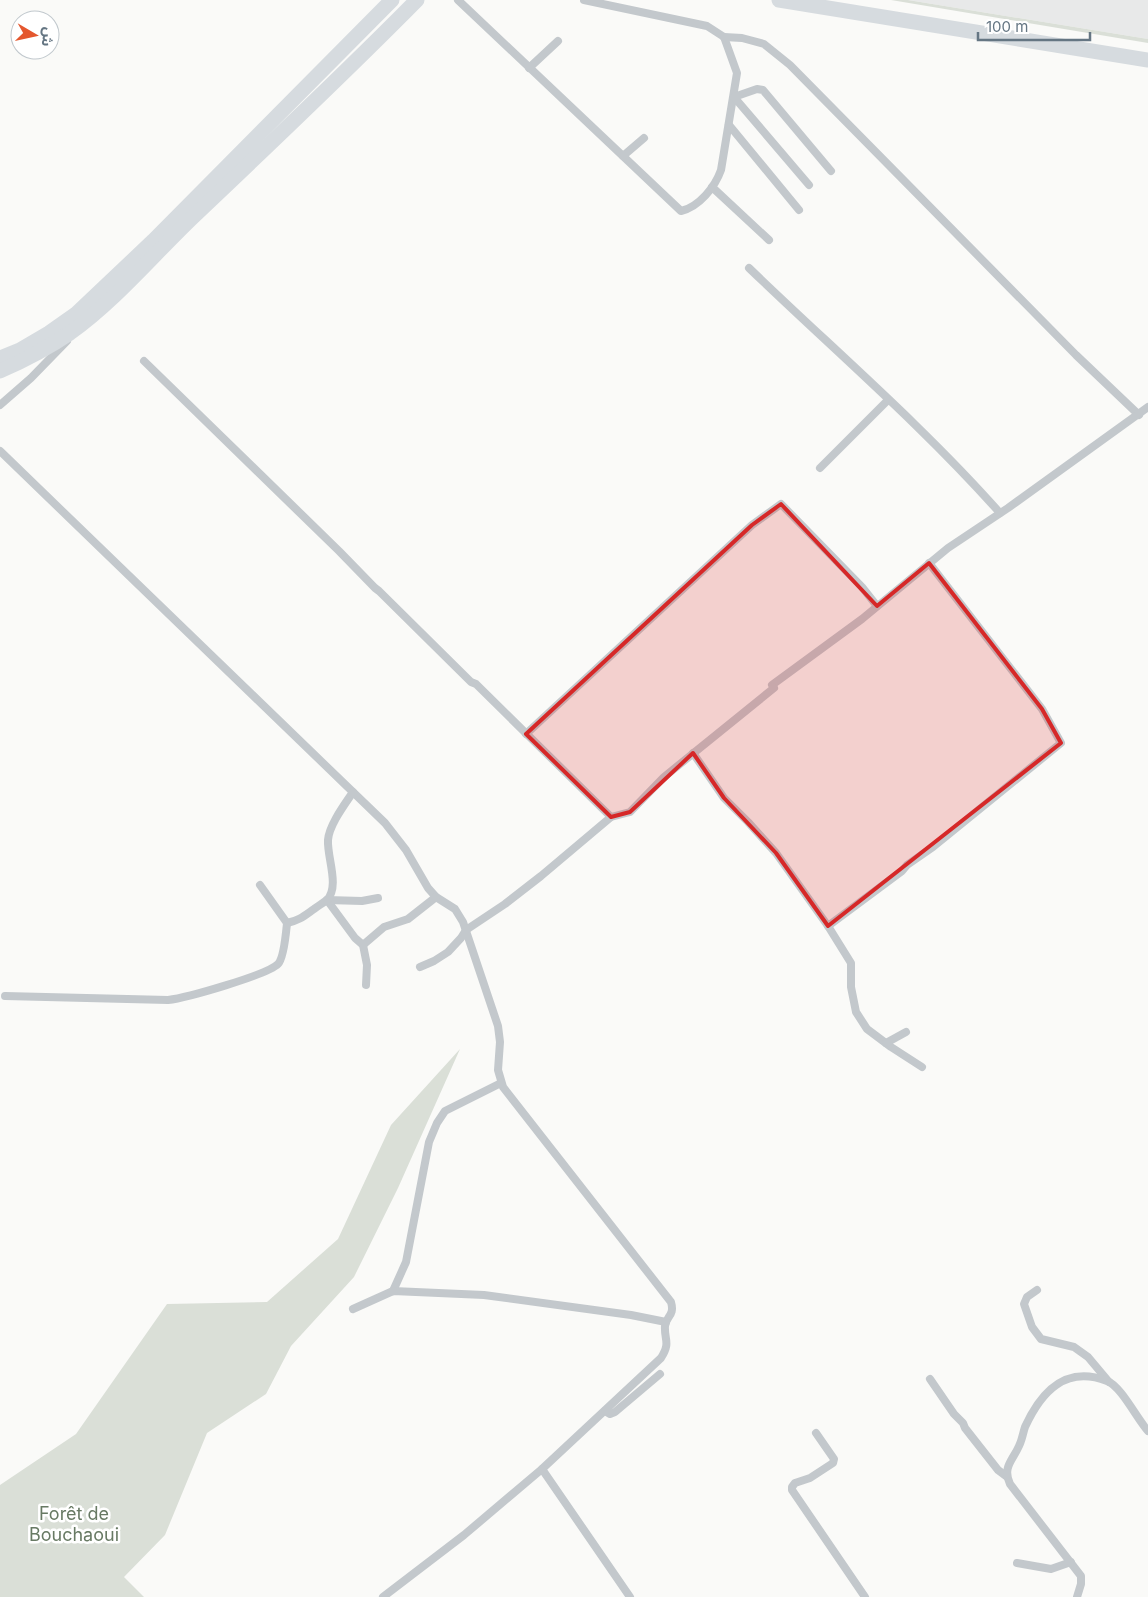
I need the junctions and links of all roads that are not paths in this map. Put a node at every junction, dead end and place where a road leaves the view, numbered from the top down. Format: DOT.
graph roads {
  1 [pos="392,0"];
  2 [pos="417,0"];
  3 [pos="458,0"];
  4 [pos="584,0"];
  5 [pos="780,0"];
  6 [pos="842,0"];
  7 [pos="724,37"];
  8 [pos="558,41"];
  9 [pos="1148,50"];
  10 [pos="1148,60"];
  11 [pos="529,68"];
  12 [pos="734,97"];
  13 [pos="730,125"];
  14 [pos="644,138"];
  15 [pos="623,156"];
  16 [pos="831,171"];
  17 [pos="809,185"];
  18 [pos="712,188"];
  19 [pos="799,210"];
  20 [pos="769,240"];
  21 [pos="749,268"];
  22 [pos="96,312"];
  23 [pos="0,358"];
  24 [pos="144,361"];
  25 [pos="0,370"];
  26 [pos="888,400"];
  27 [pos="0,405"];
  28 [pos="1148,407"];
  29 [pos="1139,414"];
  30 [pos="0,451"];
  31 [pos="820,468"];
  32 [pos="1000,513"];
  33 [pos="929,563"];
  34 [pos="877,606"];
  35 [pos="526,734"];
  36 [pos="693,753"];
  37 [pos="353,792"];
  38 [pos="611,817"];
  39 [pos="260,885"];
  40 [pos="436,897"];
  41 [pos="378,898"];
  42 [pos="327,900"];
  43 [pos="287,923"];
  44 [pos="828,926"];
  45 [pos="466,930"];
  46 [pos="363,945"];
  47 [pos="420,968"];
  48 [pos="366,985"];
  49 [pos="5,996"];
  50 [pos="906,1032"];
  51 [pos="886,1043"];
  52 [pos="922,1067"];
  53 [pos="501,1083"];
  54 [pos="393,1290"];
  55 [pos="1037,1290"];
  56 [pos="353,1309"];
  57 [pos="666,1322"];
  58 [pos="660,1374"];
  59 [pos="930,1379"];
  60 [pos="1109,1382"];
  61 [pos="604,1411"];
  62 [pos="1148,1431"];
  63 [pos="816,1434"];
  64 [pos="542,1469"];
  65 [pos="1006,1476"];
  66 [pos="1071,1562"];
  67 [pos="1017,1563"];
  68 [pos="383,1597"];
  69 [pos="630,1597"];
  70 [pos="865,1597"];
  71 [pos="1077,1597"];
  1 -- 23 [label="highway"];
  2 -- 22 [label="highway"];
  3 -- 11 [label="street"];
  4 -- 7 [label="street"];
  5 -- 10 [label="highway"];
  6 -- 9 [label="highway"];
  7 -- 12 [label="street"];
  7 -- 29 [label="street"];
  8 -- 11 [label="street"];
  11 -- 15 [label="street"];
  12 -- 13 [label="street"];
  12 -- 16 [label="street"];
  12 -- 17 [label="street"];
  13 -- 18 [label="street"];
  13 -- 19 [label="street"];
  14 -- 15 [label="street"];
  15 -- 18 [label="street"];
  18 -- 20 [label="street"];
  21 -- 26 [label="street"];
  22 -- 25 [label="highway"];
  22 -- 27 [label="street"];
  24 -- 35 [label="street"];
  26 -- 31 [label="street"];
  26 -- 32 [label="street"];
  28 -- 29 [label="street"];
  29 -- 32 [label="street"];
  30 -- 37 [label="street"];
  32 -- 33 [label="street"];
  33 -- 34 [label="street"];
  33 -- 44 [label="street"];
  34 -- 35 [label="street"];
  34 -- 36 [label="street"];
  35 -- 38 [label="street"];
  36 -- 38 [label="street"];
  36 -- 44 [label="street"];
  37 -- 40 [label="street"];
  37 -- 42 [label="street"];
  38 -- 45 [label="street"];
  39 -- 43 [label="street"];
  40 -- 45 [label="street"];
  40 -- 46 [label="street"];
  41 -- 42 [label="street"];
  42 -- 43 [label="street"];
  42 -- 46 [label="street"];
  43 -- 49 [label="street"];
  44 -- 51 [label="street"];
  45 -- 47 [label="street"];
  45 -- 53 [label="street"];
  46 -- 48 [label="street"];
  50 -- 51 [label="street"];
  51 -- 52 [label="street"];
  53 -- 54 [label="street"];
  53 -- 57 [label="street"];
  54 -- 56 [label="street"];
  54 -- 57 [label="street"];
  55 -- 60 [label="street"];
  57 -- 61 [label="street"];
  58 -- 61 [label="street"];
  59 -- 65 [label="street"];
  60 -- 62 [label="street"];
  60 -- 65 [label="street"];
  61 -- 64 [label="street"];
  63 -- 70 [label="street"];
  64 -- 68 [label="street"];
  64 -- 69 [label="street"];
  65 -- 66 [label="street"];
  66 -- 67 [label="street"];
  66 -- 71 [label="street"];
}
